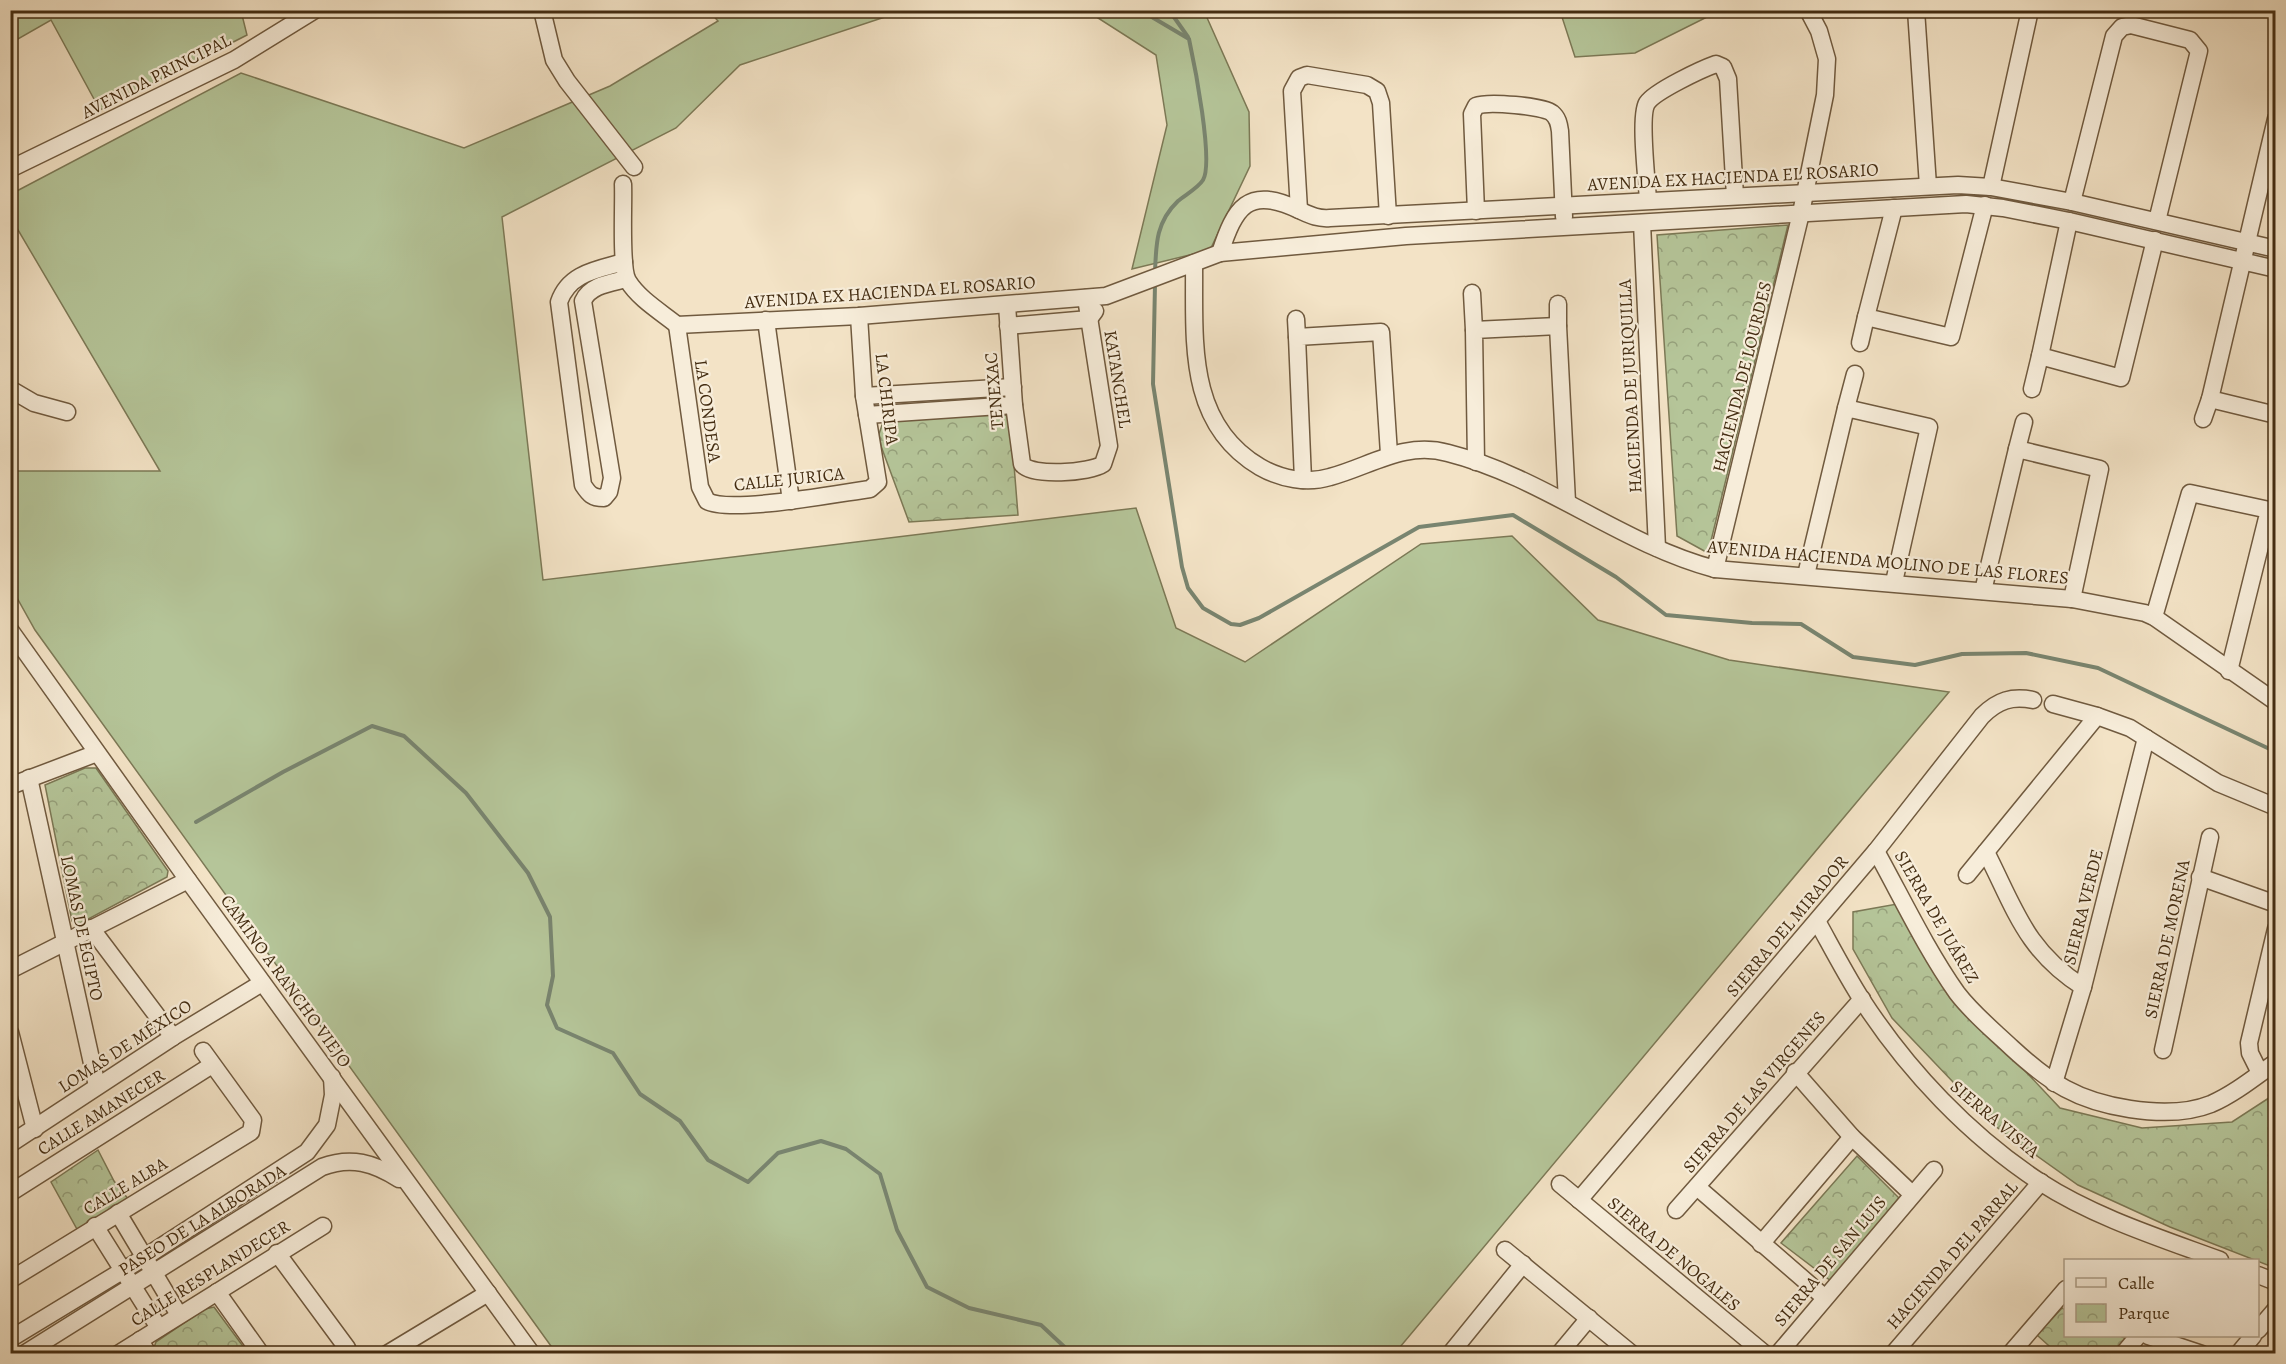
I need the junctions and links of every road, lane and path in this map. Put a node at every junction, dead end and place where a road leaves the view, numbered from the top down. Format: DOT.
graph roads {
  1 [pos="315,10"];
  2 [pos="542,10"];
  3 [pos="1808,10"];
  4 [pos="1916,10"];
  5 [pos="2030,10"];
  6 [pos="2276,119"];
  7 [pos="634,167"];
  8 [pos="10,169"];
  9 [pos="623,184"];
  10 [pos="1928,186"];
  11 [pos="1991,187"];
  12 [pos="1805,194"];
  13 [pos="1735,196"];
  14 [pos="1648,200"];
  15 [pos="2072,202"];
  16 [pos="1985,205"];
  17 [pos="1564,206"];
  18 [pos="1894,208"];
  19 [pos="1299,210"];
  20 [pos="1476,211"];
  21 [pos="1801,213"];
  22 [pos="1388,216"];
  23 [pos="2069,221"];
  24 [pos="2157,221"];
  25 [pos="1642,223"];
  26 [pos="1565,227"];
  27 [pos="2155,240"];
  28 [pos="2245,241"];
  29 [pos="2276,249"];
  30 [pos="1220,253"];
  31 [pos="2240,261"];
  32 [pos="1194,263"];
  33 [pos="2276,269"];
  34 [pos="625,271"];
  35 [pos="581,274"];
  36 [pos="593,289"];
  37 [pos="1472,293"];
  38 [pos="1113,294"];
  39 [pos="1086,298"];
  40 [pos="1558,304"];
  41 [pos="1006,305"];
  42 [pos="859,316"];
  43 [pos="1866,317"];
  44 [pos="1089,319"];
  45 [pos="1296,319"];
  46 [pos="766,320"];
  47 [pos="677,325"];
  48 [pos="1558,326"];
  49 [pos="1008,327"];
  50 [pos="1474,330"];
  51 [pos="1297,338"];
  52 [pos="1860,343"];
  53 [pos="2040,356"];
  54 [pos="1855,374"];
  55 [pos="1013,387"];
  56 [pos="10,389"];
  57 [pos="2032,389"];
  58 [pos="864,396"];
  59 [pos="2210,399"];
  60 [pos="1014,405"];
  61 [pos="1846,408"];
  62 [pos="67,412"];
  63 [pos="867,415"];
  64 [pos="2276,415"];
  65 [pos="2203,419"];
  66 [pos="2024,422"];
  67 [pos="2017,449"];
  68 [pos="1389,454"];
  69 [pos="1476,462"];
  70 [pos="1029,470"];
  71 [pos="1303,480"];
  72 [pos="875,486"];
  73 [pos="707,501"];
  74 [pos="791,501"];
  75 [pos="1567,502"];
  76 [pos="1657,548"];
  77 [pos="1715,569"];
  78 [pos="1806,575"];
  79 [pos="1894,582"];
  80 [pos="1983,591"];
  81 [pos="2072,599"];
  82 [pos="2154,617"];
  83 [pos="10,630"];
  84 [pos="2229,671"];
  85 [pos="2033,700"];
  86 [pos="2276,702"];
  87 [pos="2054,704"];
  88 [pos="2097,716"];
  89 [pos="2146,738"];
  90 [pos="97,753"];
  91 [pos="29,778"];
  92 [pos="10,786"];
  93 [pos="2276,807"];
  94 [pos="2210,837"];
  95 [pos="1876,851"];
  96 [pos="1986,852"];
  97 [pos="1966,875"];
  98 [pos="2200,877"];
  99 [pos="188,880"];
  100 [pos="2276,904"];
  101 [pos="1817,921"];
  102 [pos="91,928"];
  103 [pos="2276,929"];
  104 [pos="64,942"];
  105 [pos="10,970"];
  106 [pos="262,983"];
  107 [pos="2083,987"];
  108 [pos="1862,999"];
  109 [pos="10,1032"];
  110 [pos="173,1037"];
  111 [pos="2163,1050"];
  112 [pos="2276,1062"];
  113 [pos="1795,1072"];
  114 [pos="2260,1073"];
  115 [pos="332,1076"];
  116 [pos="2054,1083"];
  117 [pos="97,1086"];
  118 [pos="255,1124"];
  119 [pos="35,1129"];
  120 [pos="1852,1137"];
  121 [pos="10,1144"];
  122 [pos="283,1167"];
  123 [pos="1934,1170"];
  124 [pos="2041,1182"];
  125 [pos="407,1184"];
  126 [pos="1560,1184"];
  127 [pos="296,1185"];
  128 [pos="1697,1187"];
  129 [pos="10,1192"];
  130 [pos="1912,1194"];
  131 [pos="1579,1200"];
  132 [pos="1676,1210"];
  133 [pos="118,1213"];
  134 [pos="323,1226"];
  135 [pos="95,1227"];
  136 [pos="1761,1244"];
  137 [pos="1504,1250"];
  138 [pos="277,1253"];
  139 [pos="145,1257"];
  140 [pos="2217,1259"];
  141 [pos="1523,1264"];
  142 [pos="124,1270"];
  143 [pos="155,1273"];
  144 [pos="2259,1275"];
  145 [pos="10,1280"];
  146 [pos="2276,1282"];
  147 [pos="134,1286"];
  148 [pos="217,1292"];
  149 [pos="488,1293"];
  150 [pos="1824,1297"];
  151 [pos="2063,1297"];
  152 [pos="2276,1310"];
  153 [pos="179,1315"];
  154 [pos="1588,1318"];
  155 [pos="159,1328"];
  156 [pos="2259,1329"];
  157 [pos="2136,1337"];
  158 [pos="2154,1337"];
  159 [pos="2251,1337"];
  160 [pos="10,1339"];
  161 [pos="144,1347"];
  162 [pos="347,1348"];
  163 [pos="24,1353"];
  164 [pos="118,1353"];
  165 [pos="261,1353"];
  166 [pos="387,1353"];
  167 [pos="532,1353"];
  168 [pos="1450,1353"];
  169 [pos="1559,1353"];
  170 [pos="1632,1353"];
  171 [pos="1765,1353"];
  172 [pos="1778,1353"];
  173 [pos="1893,1353"];
  174 [pos="2010,1353"];
  175 [pos="2123,1353"];
  176 [pos="2202,1353"];
  177 [pos="2238,1353"];
  1 -- 8 [label="street, AVENIDA PRINCIPAL"];
  2 -- 7 [label="street"];
  3 -- 12 [label="street, HACIENDA DE LOURDES"];
  4 -- 10 [label="street"];
  5 -- 11 [label="street"];
  6 -- 28 [label="street"];
  9 -- 34 [label="street"];
  10 -- 11 [label="street, AVENIDA EX HACIENDA EL ROSARIO"];
  10 -- 12 [label="street, AVENIDA EX HACIENDA EL ROSARIO"];
  11 -- 15 [label="street, AVENIDA EX HACIENDA EL ROSARIO"];
  12 -- 13 [label="street, AVENIDA EX HACIENDA EL ROSARIO"];
  12 -- 21 [label="street, HACIENDA DE LOURDES"];
  13 -- 14 [label="street, AVENIDA EX HACIENDA EL ROSARIO"];
  13 -- 14 [label="street"];
  14 -- 17 [label="street, AVENIDA EX HACIENDA EL ROSARIO"];
  15 -- 24 [label="street, AVENIDA EX HACIENDA EL ROSARIO"];
  15 -- 24 [label="street"];
  16 -- 18 [label="street, AVENIDA EX HACIENDA EL ROSARIO"];
  16 -- 23 [label="street, AVENIDA EX HACIENDA EL ROSARIO"];
  16 -- 43 [label="street"];
  17 -- 20 [label="street, AVENIDA EX HACIENDA EL ROSARIO"];
  17 -- 20 [label="street"];
  17 -- 26 [label="street"];
  18 -- 21 [label="street, AVENIDA EX HACIENDA EL ROSARIO"];
  18 -- 43 [label="street"];
  19 -- 22 [label="street, AVENIDA EX HACIENDA EL ROSARIO"];
  19 -- 22 [label="street"];
  19 -- 30 [label="street, AVENIDA EX HACIENDA EL ROSARIO"];
  20 -- 22 [label="street, AVENIDA EX HACIENDA EL ROSARIO"];
  21 -- 25 [label="street, AVENIDA EX HACIENDA EL ROSARIO"];
  21 -- 77 [label="street, HACIENDA DE LOURDES"];
  23 -- 27 [label="street, AVENIDA EX HACIENDA EL ROSARIO"];
  23 -- 53 [label="street"];
  24 -- 28 [label="street, AVENIDA EX HACIENDA EL ROSARIO"];
  25 -- 26 [label="street, AVENIDA EX HACIENDA EL ROSARIO"];
  25 -- 76 [label="street, HACIENDA DE JURIQUILLA"];
  26 -- 30 [label="street, AVENIDA EX HACIENDA EL ROSARIO"];
  27 -- 31 [label="street, AVENIDA EX HACIENDA EL ROSARIO"];
  27 -- 53 [label="street"];
  28 -- 29 [label="street, AVENIDA EX HACIENDA EL ROSARIO"];
  28 -- 31 [label="street"];
  30 -- 32 [label="street, AVENIDA EX HACIENDA EL ROSARIO"];
  31 -- 33 [label="street, AVENIDA EX HACIENDA EL ROSARIO"];
  31 -- 59 [label="street"];
  32 -- 38 [label="street, AVENIDA EX HACIENDA EL ROSARIO"];
  32 -- 71 [label="street, AVENIDA HACIENDA MOLINO DE LAS FLORES"];
  34 -- 35 [label="street"];
  34 -- 36 [label="street"];
  34 -- 47 [label="street"];
  35 -- 36 [label="street"];
  35 -- 36 [label="street"];
  37 -- 50 [label="street"];
  38 -- 39 [label="street, AVENIDA EX HACIENDA EL ROSARIO"];
  38 -- 44 [label="street"];
  39 -- 41 [label="street, AVENIDA EX HACIENDA EL ROSARIO"];
  39 -- 44 [label="street, KATANCHEL"];
  40 -- 48 [label="street"];
  41 -- 42 [label="street, AVENIDA EX HACIENDA EL ROSARIO"];
  41 -- 49 [label="street, TENEXAC"];
  42 -- 46 [label="street, AVENIDA EX HACIENDA EL ROSARIO"];
  42 -- 58 [label="street, LA CHIRIPA"];
  43 -- 52 [label="street"];
  44 -- 49 [label="street"];
  44 -- 70 [label="street, KATANCHEL"];
  45 -- 51 [label="street"];
  46 -- 47 [label="street, AVENIDA EX HACIENDA EL ROSARIO"];
  46 -- 74 [label="street"];
  47 -- 73 [label="street, LA CONDESA"];
  48 -- 50 [label="street"];
  48 -- 75 [label="street"];
  49 -- 55 [label="street, TENEXAC"];
  50 -- 69 [label="street"];
  51 -- 68 [label="street"];
  51 -- 71 [label="street"];
  53 -- 57 [label="street"];
  54 -- 61 [label="street"];
  55 -- 58 [label="street"];
  55 -- 60 [label="street, TENEXAC"];
  56 -- 62 [label="street"];
  58 -- 63 [label="street, LA CHIRIPA"];
  59 -- 64 [label="street"];
  59 -- 65 [label="street"];
  60 -- 63 [label="street"];
  60 -- 70 [label="street, TENEXAC"];
  61 -- 78 [label="street"];
  61 -- 79 [label="street"];
  63 -- 72 [label="street, LA CHIRIPA"];
  66 -- 67 [label="street"];
  67 -- 80 [label="street"];
  67 -- 81 [label="street"];
  68 -- 69 [label="street, AVENIDA HACIENDA MOLINO DE LAS FLORES"];
  68 -- 71 [label="street, AVENIDA HACIENDA MOLINO DE LAS FLORES"];
  69 -- 75 [label="street, AVENIDA HACIENDA MOLINO DE LAS FLORES"];
  72 -- 74 [label="street, CALLE JURICA"];
  73 -- 74 [label="street, CALLE JURICA"];
  75 -- 76 [label="street, AVENIDA HACIENDA MOLINO DE LAS FLORES"];
  76 -- 77 [label="street, AVENIDA HACIENDA MOLINO DE LAS FLORES"];
  77 -- 78 [label="street, AVENIDA HACIENDA MOLINO DE LAS FLORES"];
  78 -- 79 [label="street, AVENIDA HACIENDA MOLINO DE LAS FLORES"];
  79 -- 80 [label="street, AVENIDA HACIENDA MOLINO DE LAS FLORES"];
  80 -- 81 [label="street, AVENIDA HACIENDA MOLINO DE LAS FLORES"];
  81 -- 82 [label="street, AVENIDA HACIENDA MOLINO DE LAS FLORES"];
  82 -- 84 [label="street, AVENIDA HACIENDA MOLINO DE LAS FLORES"];
  82 -- 84 [label="street"];
  83 -- 90 [label="street, CAMINO A RANCHO VIEJO"];
  84 -- 86 [label="street, AVENIDA HACIENDA MOLINO DE LAS FLORES"];
  85 -- 95 [label="street, SIERRA DEL MIRADOR"];
  87 -- 88 [label="street"];
  88 -- 89 [label="street"];
  88 -- 96 [label="street"];
  89 -- 93 [label="street"];
  89 -- 107 [label="street, SIERRA VERDE"];
  90 -- 91 [label="street"];
  90 -- 99 [label="street, CAMINO A RANCHO VIEJO"];
  91 -- 92 [label="street"];
  91 -- 104 [label="street, LOMAS DE EGIPTO"];
  94 -- 98 [label="street, SIERRA DE MORENA"];
  95 -- 101 [label="street, SIERRA DEL MIRADOR"];
  95 -- 116 [label="street, SIERRA DE JUÁREZ"];
  96 -- 97 [label="street"];
  96 -- 107 [label="street"];
  98 -- 100 [label="street"];
  98 -- 111 [label="street, SIERRA DE MORENA"];
  99 -- 102 [label="street"];
  99 -- 106 [label="street, CAMINO A RANCHO VIEJO"];
  101 -- 108 [label="street, SIERRA VISTA"];
  101 -- 131 [label="street, SIERRA DEL MIRADOR"];
  102 -- 104 [label="street"];
  102 -- 110 [label="street"];
  103 -- 114 [label="street"];
  104 -- 105 [label="street"];
  104 -- 117 [label="street, LOMAS DE EGIPTO"];
  106 -- 110 [label="street, LOMAS DE MÉXICO"];
  106 -- 115 [label="street, CAMINO A RANCHO VIEJO"];
  107 -- 116 [label="street, SIERRA VERDE"];
  108 -- 113 [label="street, SIERRA DE LAS VIRGENES"];
  108 -- 124 [label="street, SIERRA VISTA"];
  109 -- 119 [label="street"];
  110 -- 117 [label="street, LOMAS DE MÉXICO"];
  112 -- 114 [label="street, SIERRA DE JUÁREZ"];
  113 -- 120 [label="street"];
  113 -- 128 [label="street, SIERRA DE LAS VIRGENES"];
  114 -- 116 [label="street, SIERRA DE JUÁREZ"];
  115 -- 122 [label="street, PASEO DE LA ALBORADA"];
  115 -- 125 [label="street, CAMINO A RANCHO VIEJO"];
  117 -- 119 [label="street, LOMAS DE MÉXICO"];
  118 -- 129 [label="street, CALLE AMANECER"];
  118 -- 133 [label="street, CALLE ALBA"];
  119 -- 121 [label="street, LOMAS DE MÉXICO"];
  120 -- 130 [label="street"];
  120 -- 136 [label="street"];
  122 -- 127 [label="street"];
  122 -- 139 [label="street, PASEO DE LA ALBORADA"];
  123 -- 130 [label="street, SIERRA DE SAN LUIS"];
  124 -- 140 [label="street, SIERRA VISTA"];
  124 -- 173 [label="street, HACIENDA DEL PARRAL"];
  125 -- 127 [label="street, PASEO DE LA ALBORADA"];
  125 -- 149 [label="street, CAMINO A RANCHO VIEJO"];
  126 -- 131 [label="street, SIERRA DE NOGALES"];
  127 -- 143 [label="street, PASEO DE LA ALBORADA"];
  128 -- 132 [label="street, SIERRA DE LAS VIRGENES"];
  128 -- 136 [label="street"];
  130 -- 150 [label="street, SIERRA DE SAN LUIS"];
  131 -- 171 [label="street, SIERRA DE NOGALES"];
  133 -- 135 [label="street, CALLE ALBA"];
  133 -- 139 [label="street"];
  134 -- 138 [label="street, CALLE RESPLANDECER"];
  135 -- 142 [label="street"];
  135 -- 145 [label="street, CALLE ALBA"];
  136 -- 150 [label="street"];
  137 -- 141 [label="street"];
  138 -- 148 [label="street, CALLE RESPLANDECER"];
  138 -- 162 [label="street"];
  139 -- 142 [label="street, PASEO DE LA ALBORADA"];
  139 -- 143 [label="street"];
  141 -- 154 [label="street"];
  141 -- 168 [label="street"];
  142 -- 147 [label="street"];
  142 -- 160 [label="street, PASEO DE LA ALBORADA"];
  143 -- 147 [label="street, PASEO DE LA ALBORADA"];
  143 -- 153 [label="street"];
  144 -- 146 [label="street"];
  147 -- 155 [label="street"];
  147 -- 163 [label="street, PASEO DE LA ALBORADA"];
  148 -- 153 [label="street, CALLE RESPLANDECER"];
  148 -- 165 [label="street"];
  149 -- 166 [label="street"];
  149 -- 167 [label="street, CAMINO A RANCHO VIEJO"];
  150 -- 172 [label="street, SIERRA DE SAN LUIS"];
  151 -- 174 [label="street"];
  152 -- 156 [label="street"];
  153 -- 155 [label="street, CALLE RESPLANDECER"];
  154 -- 169 [label="street"];
  154 -- 170 [label="street"];
  155 -- 161 [label="street, CALLE RESPLANDECER"];
  157 -- 175 [label="street"];
  158 -- 176 [label="street"];
  159 -- 177 [label="street"];
  161 -- 164 [label="street, CALLE RESPLANDECER"];
}
